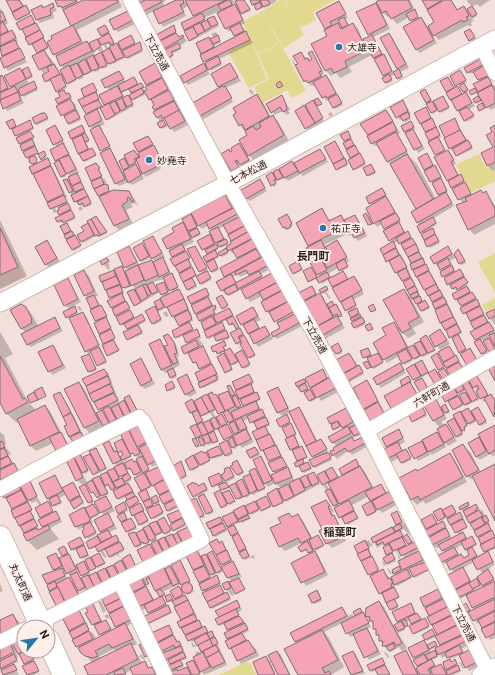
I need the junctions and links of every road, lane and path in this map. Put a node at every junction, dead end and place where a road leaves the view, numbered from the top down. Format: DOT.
graph roads {
  1 [pos="130,0"];
  2 [pos="488,43"];
  3 [pos="495,73"];
  4 [pos="228,183"];
  5 [pos="0,303"];
  6 [pos="495,357"];
  7 [pos="367,431"];
  8 [pos="0,489"];
  9 [pos="0,537"];
  10 [pos="120,582"];
  11 [pos="33,619"];
  12 [pos="55,619"];
  13 [pos="16,636"];
  14 [pos="0,642"];
  15 [pos="55,659"];
  16 [pos="489,672"];
  17 [pos="64,675"];
  18 [pos="164,675"];
  1 -- 4 [label="street, 下立売通"];
  2 -- 3 [label="street"];
  2 -- 4 [label="street, 七本松通"];
  4 -- 5 [label="street, 七本松通"];
  4 -- 7 [label="street, 下立売通"];
  6 -- 7 [label="street, 六軒町通"];
  7 -- 16 [label="street, 下立売通"];
  8 -- 10 [label="street"];
  9 -- 11 [label="main road, 丸太町通"];
  10 -- 12 [label="street"];
  10 -- 18 [label="street"];
  13 -- 14 [label="street"];
  15 -- 17 [label="main road, 丸太町通"];
}
